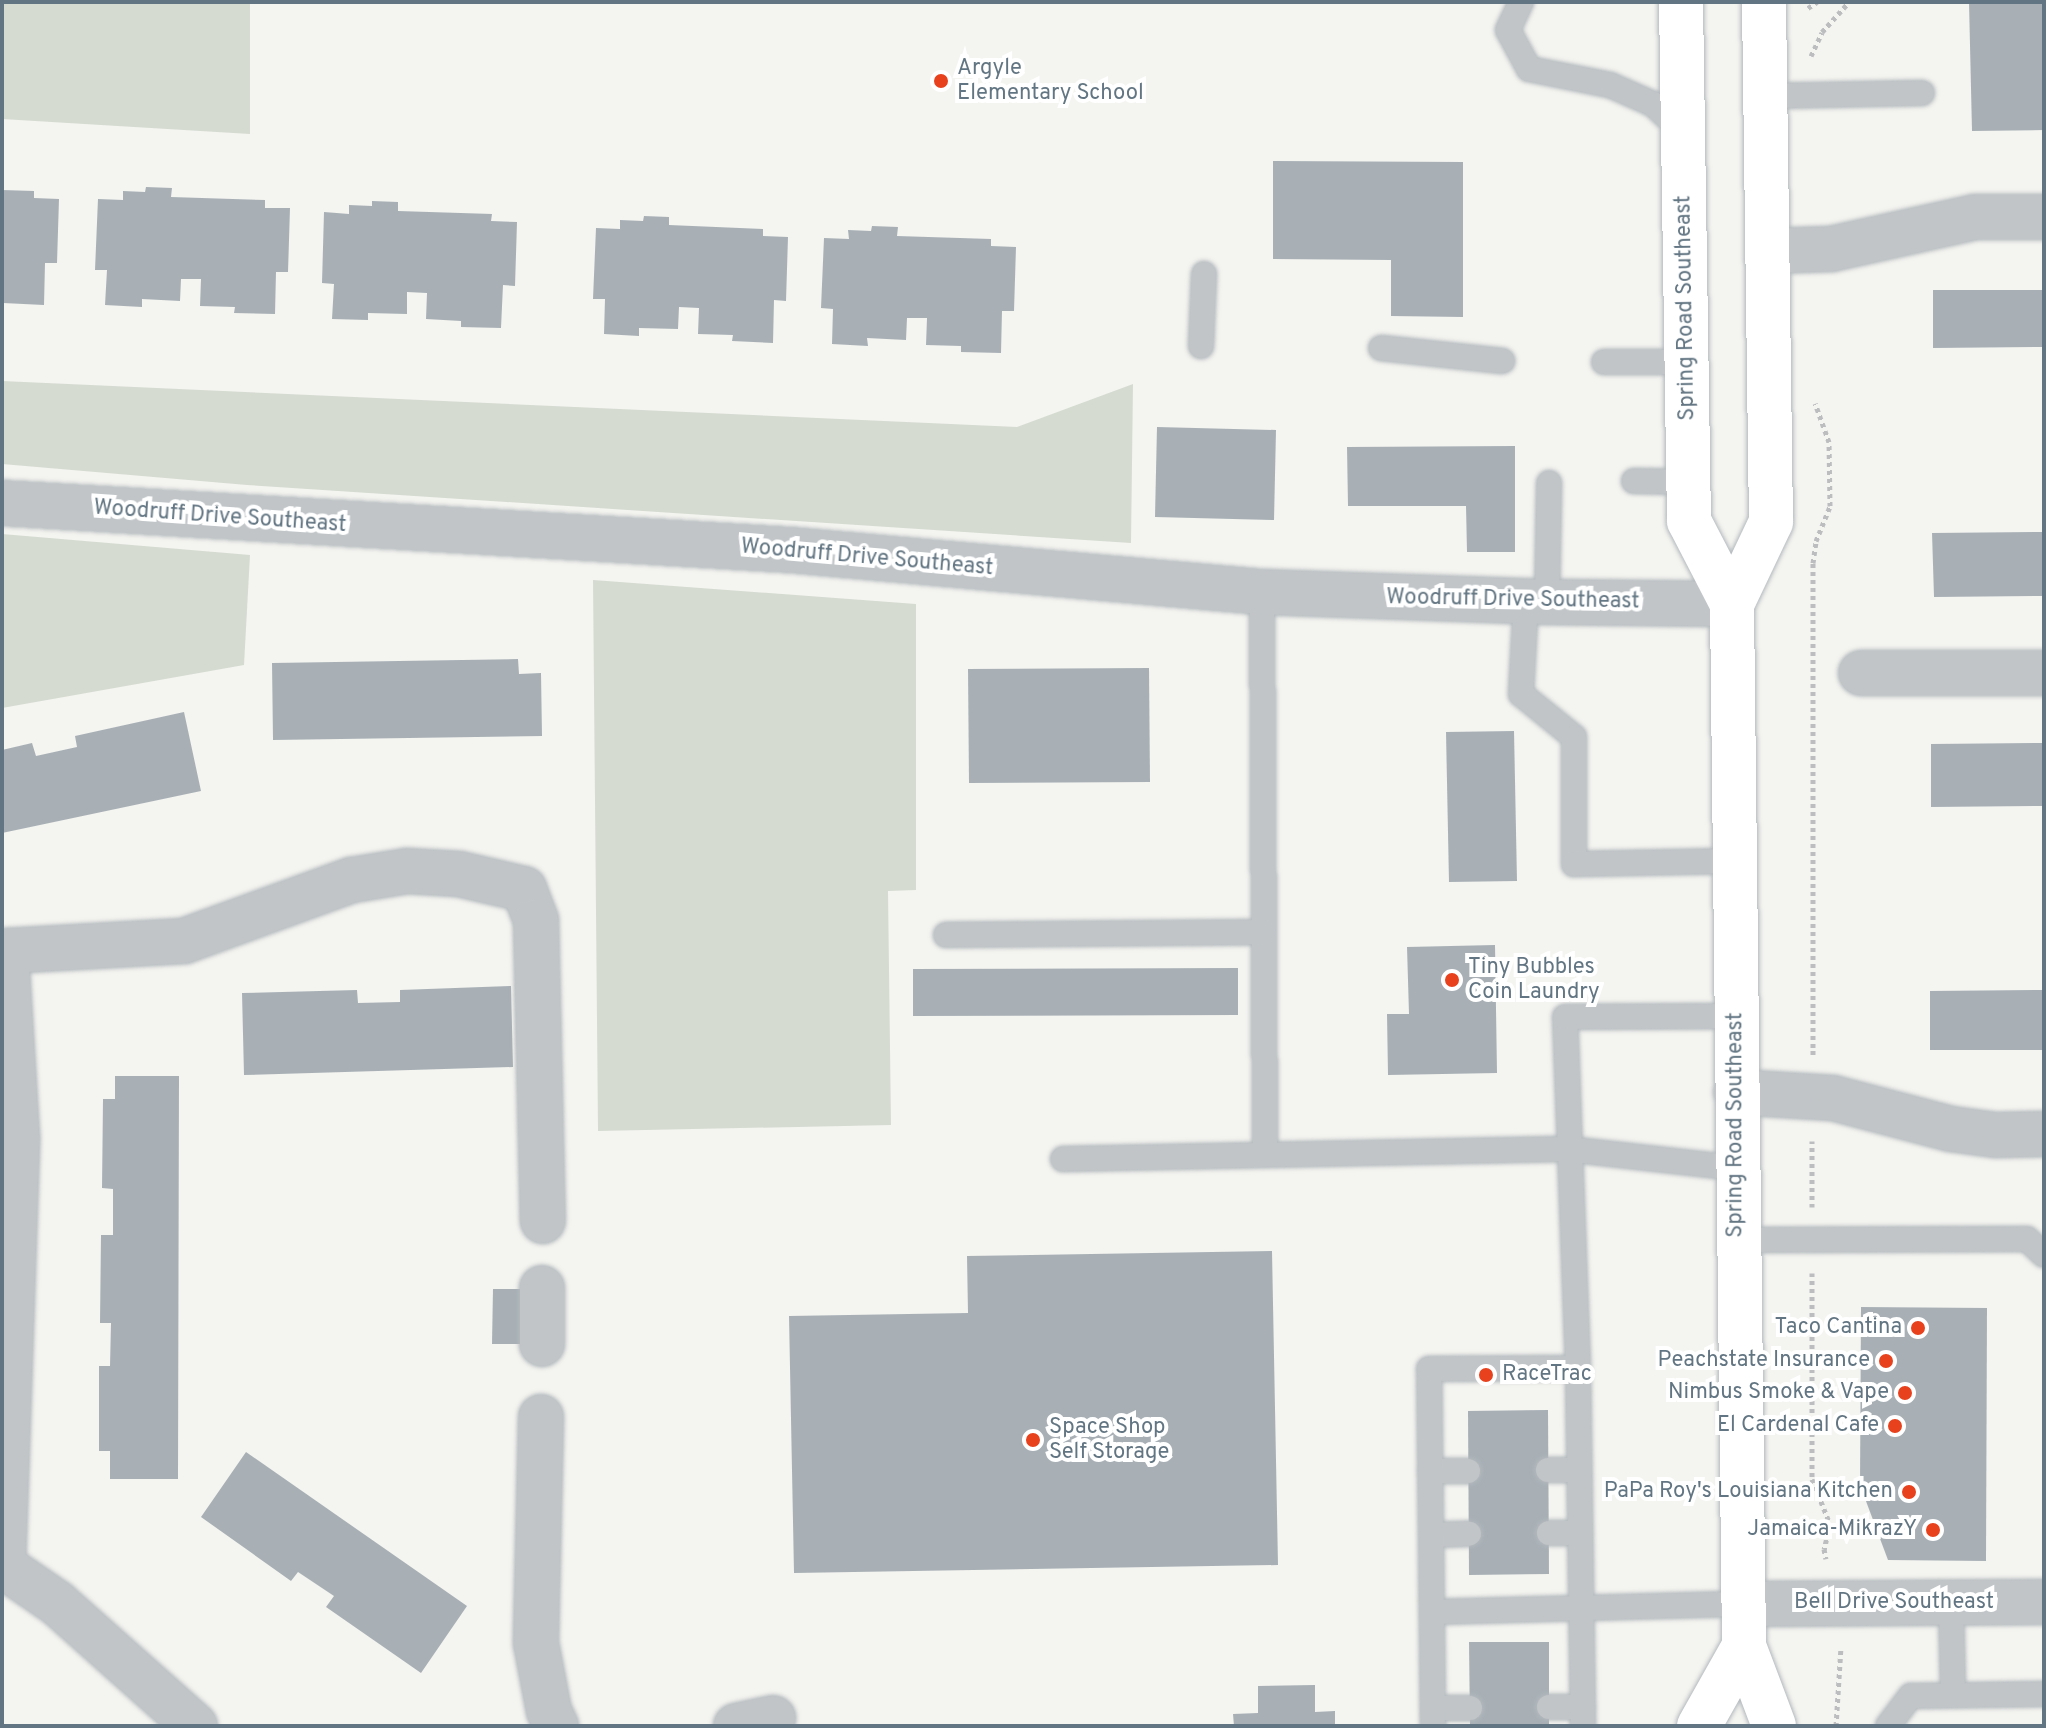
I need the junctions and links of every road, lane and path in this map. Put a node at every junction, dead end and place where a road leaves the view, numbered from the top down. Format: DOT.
graph roads {
  1 [pos="1521,2"];
  2 [pos="1681,2"];
  3 [pos="1764,2"];
  4 [pos="1849,2"];
  5 [pos="1922,93"];
  6 [pos="1784,96"];
  7 [pos="1683,132"];
  8 [pos="2044,217"];
  9 [pos="1768,251"];
  10 [pos="1204,274"];
  11 [pos="1201,346"];
  12 [pos="1381,348"];
  13 [pos="1502,361"];
  14 [pos="1604,362"];
  15 [pos="1686,362"];
  16 [pos="1813,400"];
  17 [pos="1634,481"];
  18 [pos="1689,482"];
  19 [pos="1549,483"];
  20 [pos="2,503"];
  21 [pos="1262,592"];
  22 [pos="1537,602"];
  23 [pos="1732,604"];
  24 [pos="1861,673"];
  25 [pos="2044,673"];
  26 [pos="1734,861"];
  27 [pos="1264,932"];
  28 [pos="946,935"];
  29 [pos="1736,1016"];
  30 [pos="1736,1092"];
  31 [pos="1813,1097"];
  32 [pos="2044,1134"];
  33 [pos="9,1137"];
  34 [pos="1567,1149"];
  35 [pos="1265,1155"];
  36 [pos="1063,1159"];
  37 [pos="1737,1168"];
  38 [pos="543,1221"];
  39 [pos="1812,1239"];
  40 [pos="1737,1240"];
  41 [pos="2044,1255"];
  42 [pos="542,1288"];
  43 [pos="542,1344"];
  44 [pos="1578,1368"];
  45 [pos="541,1417"];
  46 [pos="1548,1470"];
  47 [pos="1579,1470"];
  48 [pos="1430,1471"];
  49 [pos="1468,1471"];
  50 [pos="1549,1533"];
  51 [pos="1580,1533"];
  52 [pos="1469,1534"];
  53 [pos="1431,1535"];
  54 [pos="3,1565"];
  55 [pos="2044,1602"];
  56 [pos="1837,1603"];
  57 [pos="1951,1603"];
  58 [pos="1581,1609"];
  59 [pos="1432,1612"];
  60 [pos="1744,1625"];
  61 [pos="1953,1694"];
  62 [pos="2044,1694"];
  63 [pos="1549,1707"];
  64 [pos="1470,1708"];
  65 [pos="1583,1716"];
  66 [pos="1433,1717"];
  67 [pos="195,1726"];
  68 [pos="556,1726"];
  69 [pos="1699,1726"];
  70 [pos="1774,1726"];
  71 [pos="1836,1726"];
  72 [pos="1888,1726"];
  1 -- 7 [label="lane"];
  2 -- 7 [label="main road, Spring Road Southeast"];
  3 -- 6 [label="main road, Spring Road Southeast"];
  4 -- 6 [label="path"];
  5 -- 6 [label="lane"];
  6 -- 9 [label="main road, Spring Road Southeast"];
  7 -- 15 [label="main road, Spring Road Southeast"];
  8 -- 9 [label="street"];
  9 -- 23 [label="main road, Spring Road Southeast"];
  10 -- 11 [label="lane"];
  12 -- 13 [label="lane"];
  14 -- 15 [label="lane"];
  15 -- 18 [label="main road, Spring Road Southeast"];
  16 -- 31 [label="path"];
  17 -- 18 [label="lane"];
  18 -- 23 [label="main road, Spring Road Southeast"];
  19 -- 22 [label="lane"];
  20 -- 21 [label="street, Woodruff Drive Southeast"];
  21 -- 22 [label="street, Woodruff Drive Southeast"];
  21 -- 27 [label="lane"];
  22 -- 23 [label="street, Woodruff Drive Southeast"];
  22 -- 26 [label="lane"];
  23 -- 26 [label="main road, Spring Road Southeast"];
  24 -- 25 [label="street"];
  26 -- 29 [label="main road, Spring Road Southeast"];
  27 -- 28 [label="lane"];
  27 -- 35 [label="lane"];
  29 -- 30 [label="main road, Spring Road Southeast"];
  29 -- 34 [label="lane"];
  30 -- 31 [label="street"];
  30 -- 37 [label="main road, Spring Road Southeast"];
  31 -- 32 [label="street"];
  31 -- 39 [label="path"];
  33 -- 38 [label="street"];
  33 -- 54 [label="street"];
  34 -- 35 [label="lane"];
  34 -- 37 [label="lane"];
  34 -- 44 [label="lane"];
  35 -- 36 [label="lane"];
  37 -- 40 [label="main road, Spring Road Southeast"];
  39 -- 40 [label="lane"];
  39 -- 41 [label="lane"];
  39 -- 56 [label="path"];
  40 -- 60 [label="main road, Spring Road Southeast"];
  42 -- 43 [label="street"];
  44 -- 47 [label="lane"];
  44 -- 48 [label="lane"];
  45 -- 68 [label="street"];
  46 -- 47 [label="lane"];
  47 -- 51 [label="lane"];
  48 -- 49 [label="lane"];
  48 -- 53 [label="lane"];
  50 -- 51 [label="lane"];
  51 -- 58 [label="lane"];
  52 -- 53 [label="lane"];
  53 -- 59 [label="lane"];
  54 -- 67 [label="street"];
  55 -- 57 [label="street, Bell Drive Southeast"];
  56 -- 57 [label="street, Bell Drive Southeast"];
  56 -- 60 [label="street, Bell Drive Southeast"];
  56 -- 71 [label="path"];
  57 -- 61 [label="lane"];
  58 -- 59 [label="lane"];
  58 -- 60 [label="lane"];
  58 -- 65 [label="lane"];
  59 -- 66 [label="lane"];
  60 -- 69 [label="main road"];
  60 -- 70 [label="main road, Spring Road Southeast"];
  61 -- 62 [label="lane"];
  61 -- 72 [label="lane"];
  63 -- 65 [label="lane"];
  64 -- 66 [label="lane"];
}
